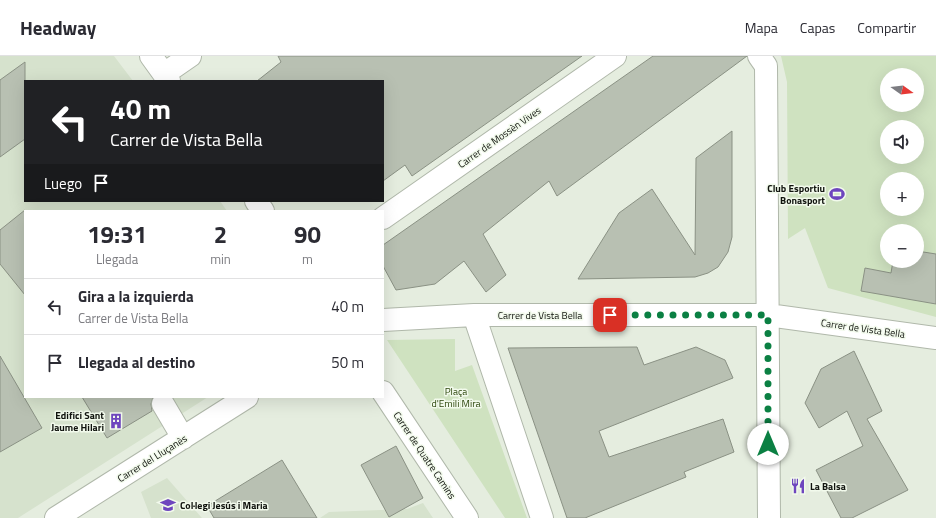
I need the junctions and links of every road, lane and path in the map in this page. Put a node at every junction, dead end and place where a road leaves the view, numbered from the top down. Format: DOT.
graph roads {
  1 [pos="151,56"];
  2 [pos="190,56"];
  3 [pos="615,56"];
  4 [pos="759,56"];
  5 [pos="166,77"];
  6 [pos="257,202"];
  7 [pos="263,210"];
  8 [pos="384,217"];
  9 [pos="768,315"];
  10 [pos="474,316"];
  11 [pos="384,320"];
  12 [pos="936,338"];
  13 [pos="384,393"];
  14 [pos="245,398"];
  15 [pos="163,404"];
  16 [pos="183,438"];
  17 [pos="56,518"];
  18 [pos="468,518"];
  19 [pos="542,518"];
  20 [pos="769,518"];
  1 -- 5 [label="street"];
  2 -- 5 [label="street"];
  3 -- 8 [label="street, Carrer de Mossèn Vives"];
  4 -- 9 [label="street"];
  6 -- 7 [label="street"];
  9 -- 10 [label="street, Carrer de Vista Bella"];
  9 -- 12 [label="street, Carrer de Vista Bella"];
  9 -- 20 [label="street"];
  10 -- 11 [label="street, Carrer de Vista Bella"];
  10 -- 19 [label="street"];
  13 -- 18 [label="street, Carrer de Quatre Camins"];
  14 -- 16 [label="street, Carrer del Lluçanès"];
  15 -- 16 [label="street"];
  16 -- 17 [label="street, Carrer del Lluçanès"];
}
